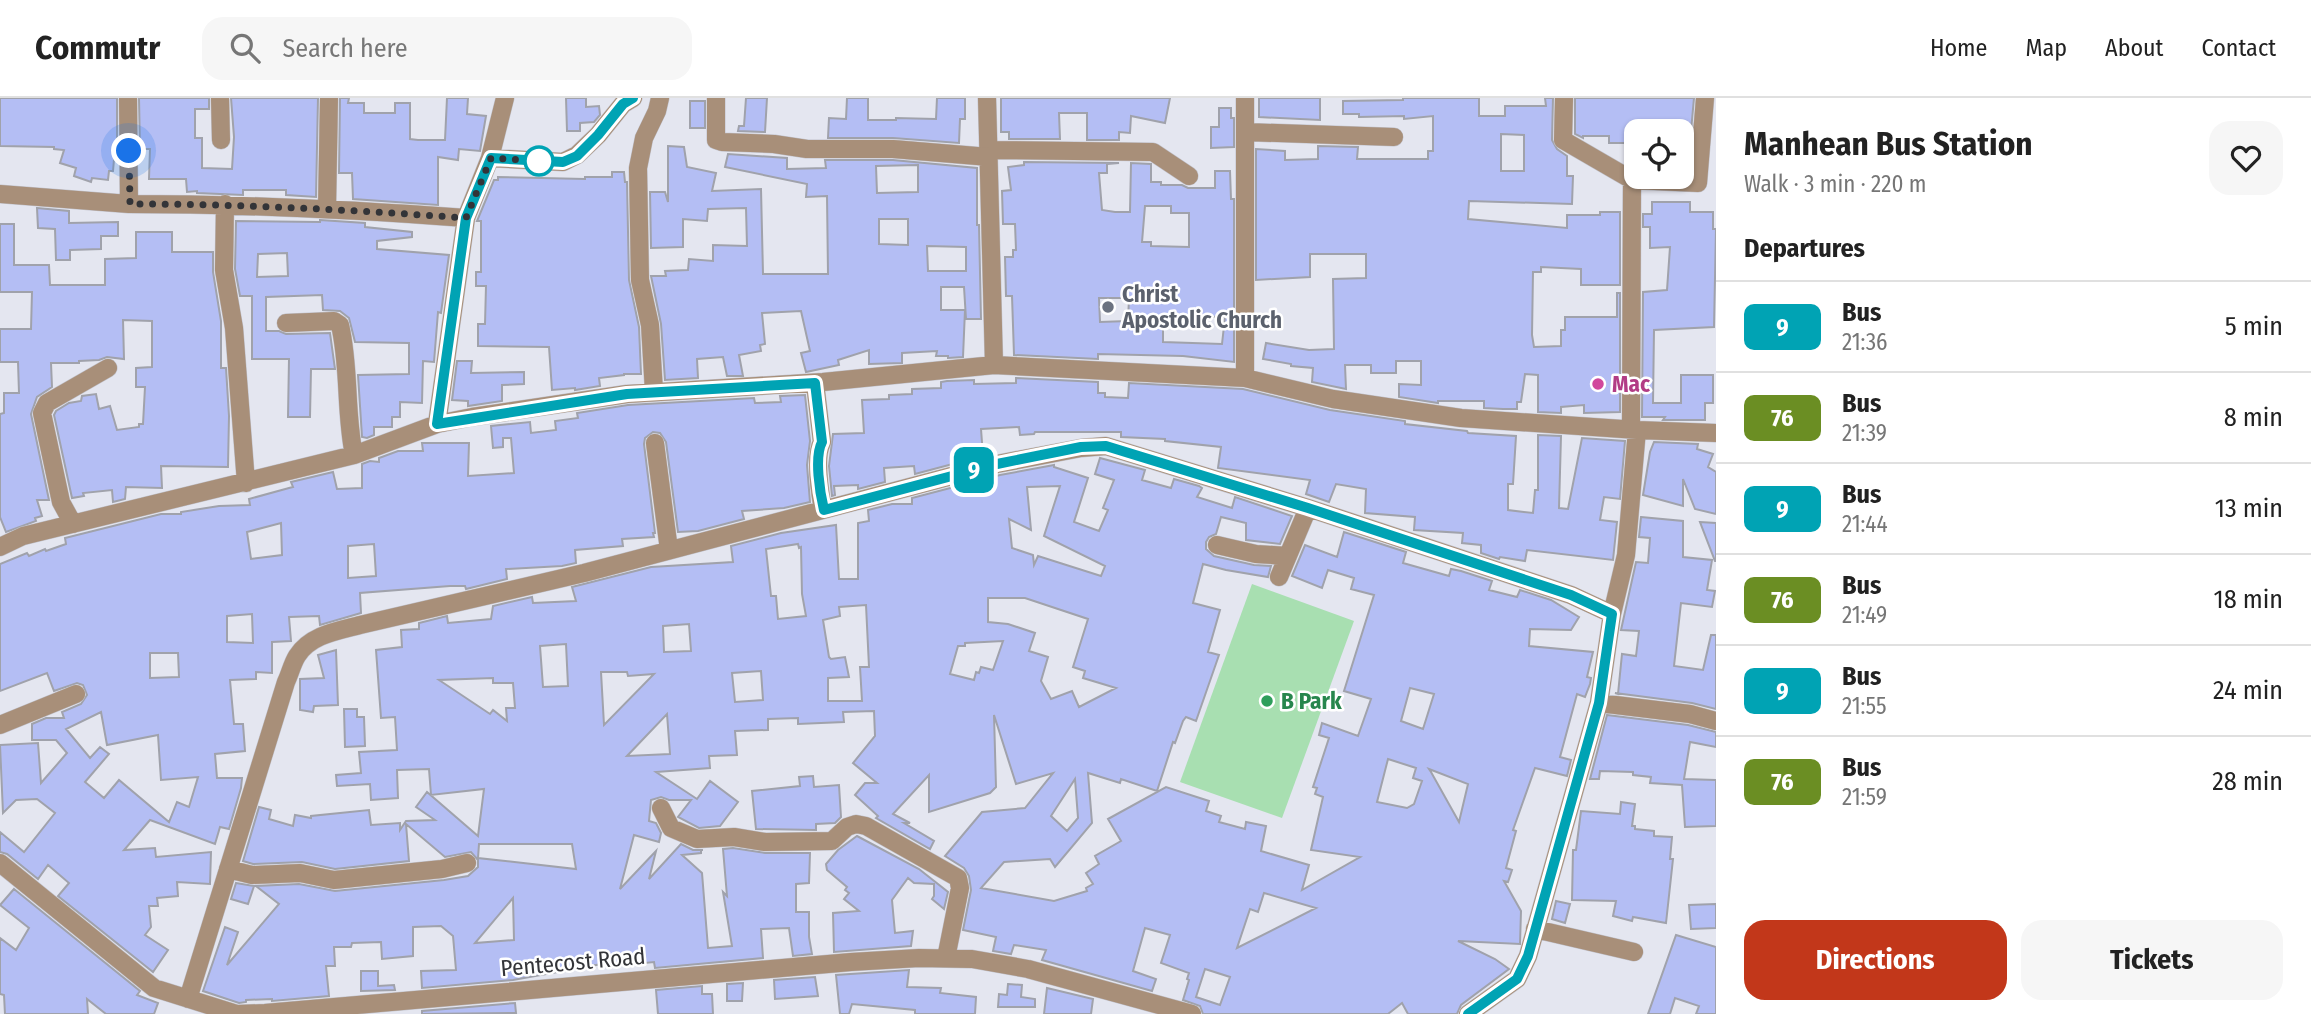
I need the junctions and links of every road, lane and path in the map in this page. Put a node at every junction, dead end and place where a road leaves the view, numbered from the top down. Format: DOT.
graph roads {
  1 [pos="128,98"];
  2 [pos="220,98"];
  3 [pos="329,98"];
  4 [pos="505,98"];
  5 [pos="633,98"];
  6 [pos="659,98"];
  7 [pos="716,98"];
  8 [pos="987,98"];
  9 [pos="1245,98"];
  10 [pos="1564,98"];
  11 [pos="1705,98"];
  12 [pos="1245,132"];
  13 [pos="1394,137"];
  14 [pos="221,140"];
  15 [pos="988,154"];
  16 [pos="491,158"];
  17 [pos="1624,175"];
  18 [pos="1189,176"];
  19 [pos="1694,183"];
  20 [pos="1632,189"];
  21 [pos="0,194"];
  22 [pos="130,204"];
  23 [pos="225,204"];
  24 [pos="327,208"];
  25 [pos="466,218"];
  26 [pos="286,323"];
  27 [pos="994,365"];
  28 [pos="108,368"];
  29 [pos="1245,378"];
  30 [pos="815,383"];
  31 [pos="654,392"];
  32 [pos="437,424"];
  33 [pos="1634,429"];
  34 [pos="1716,433"];
  35 [pos="655,443"];
  36 [pos="354,455"];
  37 [pos="247,483"];
  38 [pos="1308,508"];
  39 [pos="824,510"];
  40 [pos="73,524"];
  41 [pos="1217,545"];
  42 [pos="0,547"];
  43 [pos="669,551"];
  44 [pos="1288,556"];
  45 [pos="1279,577"];
  46 [pos="1612,614"];
  47 [pos="76,694"];
  48 [pos="1599,703"];
  49 [pos="1716,721"];
  50 [pos="0,725"];
  51 [pos="661,808"];
  52 [pos="0,863"];
  53 [pos="467,863"];
  54 [pos="228,869"];
  55 [pos="1535,929"];
  56 [pos="1634,952"];
  57 [pos="946,958"];
  58 [pos="188,999"];
  59 [pos="1192,1014"];
  60 [pos="1468,1014"];
  1 -- 22 [label="street"];
  2 -- 14 [label="street"];
  3 -- 24 [label="street"];
  4 -- 16 [label="street"];
  5 -- 16 [label="street"];
  6 -- 31 [label="street"];
  7 -- 15 [label="street"];
  8 -- 15 [label="street"];
  9 -- 12 [label="street"];
  10 -- 17 [label="street"];
  11 -- 19 [label="street"];
  12 -- 13 [label="street"];
  12 -- 29 [label="street"];
  15 -- 18 [label="street"];
  15 -- 27 [label="street"];
  16 -- 25 [label="street"];
  20 -- 33 [label="street"];
  21 -- 22 [label="street"];
  22 -- 23 [label="street"];
  23 -- 24 [label="street"];
  23 -- 37 [label="street"];
  24 -- 25 [label="street"];
  25 -- 32 [label="street"];
  26 -- 36 [label="street"];
  27 -- 29 [label="street"];
  27 -- 30 [label="street"];
  28 -- 40 [label="street"];
  29 -- 33 [label="street"];
  30 -- 31 [label="street"];
  30 -- 39 [label="street"];
  31 -- 32 [label="street"];
  32 -- 36 [label="street"];
  33 -- 34 [label="street"];
  33 -- 46 [label="street"];
  35 -- 43 [label="street"];
  36 -- 37 [label="street"];
  37 -- 40 [label="street"];
  38 -- 39 [label="street"];
  38 -- 44 [label="street"];
  38 -- 46 [label="street"];
  39 -- 43 [label="street"];
  40 -- 42 [label="street"];
  41 -- 44 [label="street"];
  43 -- 54 [label="street"];
  44 -- 45 [label="street"];
  46 -- 48 [label="street"];
  47 -- 50 [label="street"];
  48 -- 49 [label="street"];
  48 -- 55 [label="street"];
  51 -- 57 [label="street"];
  52 -- 58 [label="street, Pentecost Road"];
  53 -- 54 [label="street"];
  54 -- 58 [label="street"];
  55 -- 56 [label="street"];
  55 -- 60 [label="street"];
  57 -- 58 [label="street, Pentecost Road"];
  57 -- 59 [label="street, Pentecost Road"];
}
